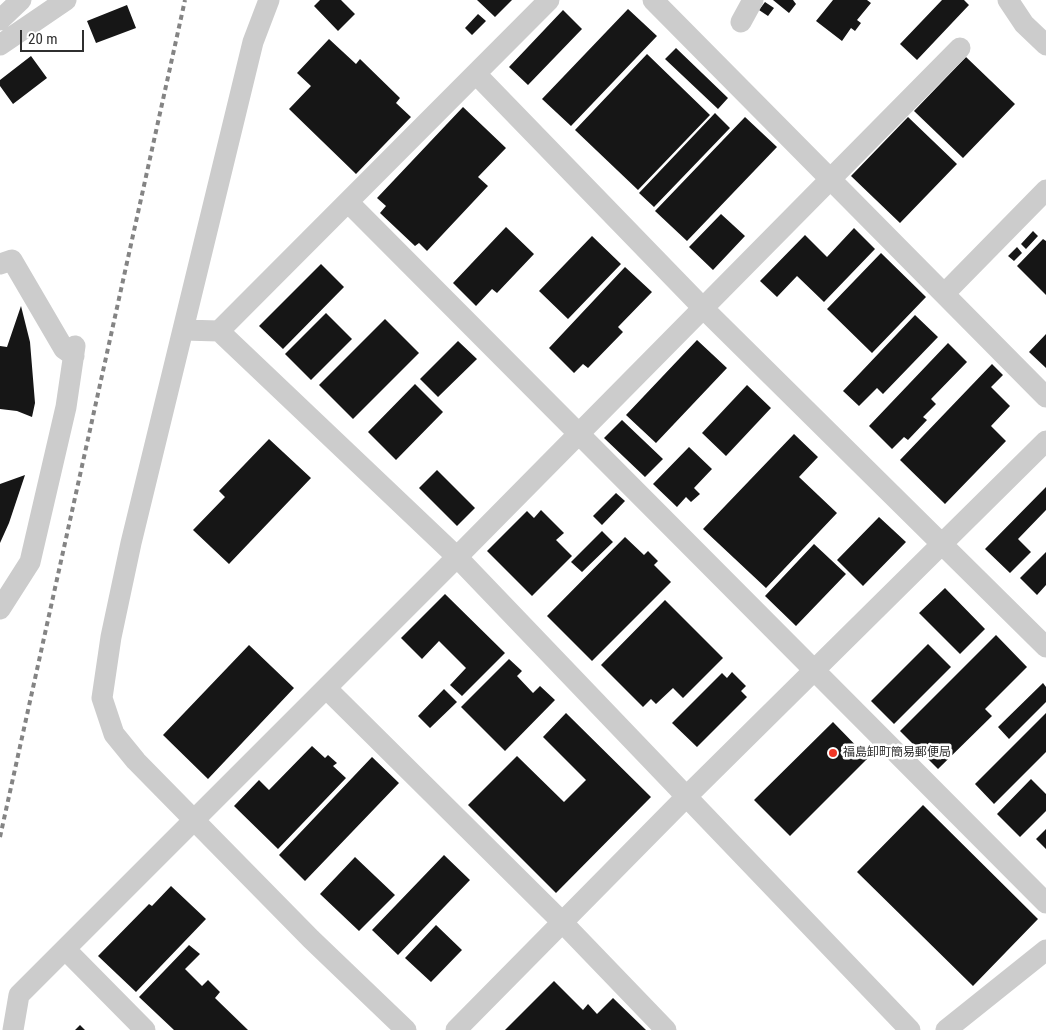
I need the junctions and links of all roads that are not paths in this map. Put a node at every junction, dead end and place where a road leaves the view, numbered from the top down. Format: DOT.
graph roads {
  1 [pos="21,0"];
  2 [pos="66,0"];
  3 [pos="269,0"];
  4 [pos="549,0"];
  5 [pos="653,0"];
  6 [pos="753,0"];
  7 [pos="1008,0"];
  8 [pos="0,20"];
  9 [pos="741,22"];
  10 [pos="0,45"];
  11 [pos="1046,45"];
  12 [pos="960,48"];
  13 [pos="476,75"];
  14 [pos="830,177"];
  15 [pos="1046,190"];
  16 [pos="349,203"];
  17 [pos="0,264"];
  18 [pos="944,293"];
  19 [pos="702,307"];
  20 [pos="183,330"];
  21 [pos="219,331"];
  22 [pos="1046,397"];
  23 [pos="578,434"];
  24 [pos="1046,441"];
  25 [pos="944,544"];
  26 [pos="457,557"];
  27 [pos="0,609"];
  28 [pos="1046,647"];
  29 [pos="816,671"];
  30 [pos="326,688"];
  31 [pos="686,798"];
  32 [pos="194,820"];
  33 [pos="1046,903"];
  34 [pos="562,922"];
  35 [pos="65,949"];
  36 [pos="1046,950"];
  37 [pos="13,1030"];
  38 [pos="145,1030"];
  39 [pos="406,1030"];
  40 [pos="456,1030"];
  41 [pos="666,1030"];
  42 [pos="910,1030"];
  43 [pos="946,1030"];
  1 -- 8 [label="street"];
  2 -- 10 [label="street"];
  3 -- 20 [label="street"];
  4 -- 13 [label="street"];
  5 -- 14 [label="street"];
  6 -- 9 [label="street"];
  7 -- 11 [label="street"];
  12 -- 14 [label="street"];
  13 -- 16 [label="street"];
  13 -- 19 [label="street"];
  14 -- 18 [label="street"];
  14 -- 19 [label="street"];
  15 -- 18 [label="street"];
  16 -- 21 [label="street"];
  16 -- 23 [label="street"];
  17 -- 27 [label="street"];
  18 -- 22 [label="street"];
  19 -- 23 [label="street"];
  19 -- 25 [label="street"];
  20 -- 21 [label="street"];
  20 -- 32 [label="street"];
  21 -- 26 [label="street"];
  23 -- 26 [label="street"];
  23 -- 29 [label="street"];
  24 -- 25 [label="street"];
  25 -- 28 [label="street"];
  25 -- 29 [label="street"];
  26 -- 30 [label="street"];
  26 -- 31 [label="street"];
  29 -- 31 [label="street"];
  29 -- 33 [label="street"];
  30 -- 32 [label="street"];
  30 -- 34 [label="street"];
  31 -- 34 [label="street"];
  31 -- 42 [label="street"];
  32 -- 35 [label="street"];
  32 -- 39 [label="street"];
  34 -- 40 [label="street"];
  34 -- 41 [label="street"];
  35 -- 37 [label="street"];
  35 -- 38 [label="street"];
  36 -- 43 [label="street"];
}
